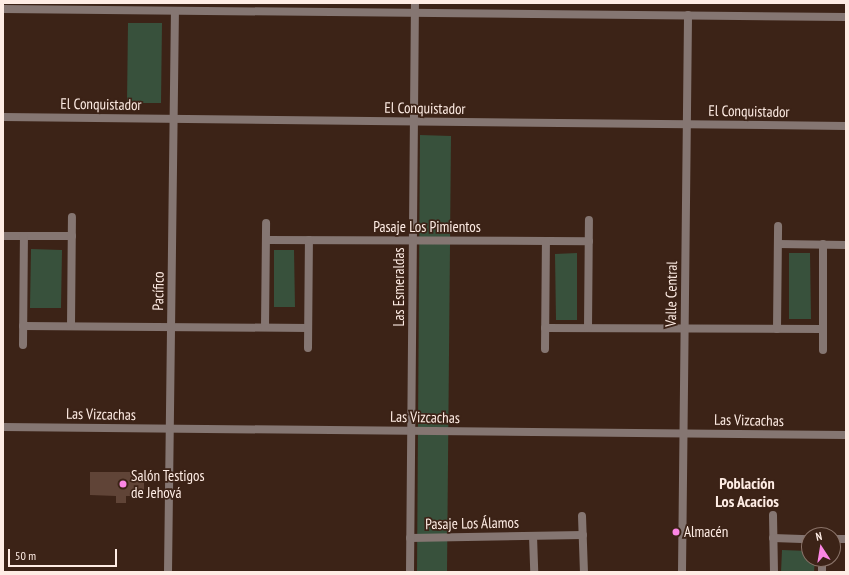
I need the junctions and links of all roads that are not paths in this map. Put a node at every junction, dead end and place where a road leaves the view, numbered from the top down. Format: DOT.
graph roads {
  1 [pos="415,3"];
  2 [pos="3,9"];
  3 [pos="175,11"];
  4 [pos="415,13"];
  5 [pos="688,15"];
  6 [pos="846,17"];
  7 [pos="3,117"];
  8 [pos="174,119"];
  9 [pos="414,121"];
  10 [pos="687,124"];
  11 [pos="846,126"];
  12 [pos="72,217"];
  13 [pos="589,220"];
  14 [pos="266,223"];
  15 [pos="778,226"];
  16 [pos="3,236"];
  17 [pos="24,236"];
  18 [pos="72,236"];
  19 [pos="266,240"];
  20 [pos="309,240"];
  21 [pos="413,240"];
  22 [pos="546,241"];
  23 [pos="589,241"];
  24 [pos="778,244"];
  25 [pos="823,244"];
  26 [pos="846,244"];
  27 [pos="23,326"];
  28 [pos="71,326"];
  29 [pos="171,327"];
  30 [pos="265,327"];
  31 [pos="308,328"];
  32 [pos="545,328"];
  33 [pos="588,328"];
  34 [pos="685,328"];
  35 [pos="777,329"];
  36 [pos="823,329"];
  37 [pos="23,345"];
  38 [pos="308,348"];
  39 [pos="545,349"];
  40 [pos="823,350"];
  41 [pos="3,427"];
  42 [pos="170,429"];
  43 [pos="411,431"];
  44 [pos="683,434"];
  45 [pos="846,435"];
  46 [pos="582,516"];
  47 [pos="773,516"];
  48 [pos="583,535"];
  49 [pos="534,536"];
  50 [pos="410,538"];
  51 [pos="774,538"];
  52 [pos="801,539"];
  53 [pos="168,572"];
  54 [pos="410,572"];
  55 [pos="534,572"];
  56 [pos="584,572"];
  57 [pos="682,572"];
  58 [pos="774,572"];
  1 -- 4 [label="street, Las Esmeraldas"];
  2 -- 3 [label="street"];
  3 -- 4 [label="street"];
  3 -- 8 [label="street, Pacífico"];
  4 -- 5 [label="street"];
  4 -- 9 [label="street, Las Esmeraldas"];
  5 -- 6 [label="street"];
  5 -- 10 [label="street, Valle Central"];
  7 -- 8 [label="street, El Conquistador"];
  8 -- 9 [label="street, El Conquistador"];
  8 -- 29 [label="street, Pacífico"];
  9 -- 10 [label="street, El Conquistador"];
  9 -- 21 [label="street, Las Esmeraldas"];
  10 -- 11 [label="street, El Conquistador"];
  10 -- 34 [label="street, Valle Central"];
  12 -- 18 [label="street"];
  13 -- 23 [label="street"];
  14 -- 19 [label="street"];
  15 -- 24 [label="street"];
  16 -- 17 [label="street"];
  17 -- 18 [label="street"];
  17 -- 27 [label="street"];
  18 -- 28 [label="street"];
  19 -- 20 [label="street, Pasaje Los Pimientos"];
  19 -- 30 [label="street"];
  20 -- 21 [label="street, Pasaje Los Pimientos"];
  20 -- 31 [label="street"];
  21 -- 22 [label="street, Pasaje Los Pimientos"];
  21 -- 43 [label="street, Las Esmeraldas"];
  22 -- 23 [label="street, Pasaje Los Pimientos"];
  22 -- 32 [label="street"];
  23 -- 33 [label="street"];
  24 -- 25 [label="street"];
  24 -- 35 [label="street"];
  25 -- 26 [label="street"];
  25 -- 36 [label="street"];
  27 -- 28 [label="street"];
  27 -- 37 [label="street"];
  28 -- 29 [label="street"];
  29 -- 30 [label="street"];
  29 -- 42 [label="street, Pacífico"];
  30 -- 31 [label="street"];
  31 -- 38 [label="street"];
  32 -- 33 [label="street"];
  32 -- 39 [label="street"];
  33 -- 34 [label="street"];
  34 -- 35 [label="street"];
  34 -- 44 [label="street, Valle Central"];
  35 -- 36 [label="street"];
  36 -- 40 [label="street"];
  41 -- 42 [label="street, Las Vizcachas"];
  42 -- 43 [label="street, Las Vizcachas"];
  42 -- 53 [label="street, Pacífico"];
  43 -- 44 [label="street, Las Vizcachas"];
  43 -- 50 [label="street, Las Esmeraldas"];
  44 -- 45 [label="street, Las Vizcachas"];
  44 -- 57 [label="street, Valle Central"];
  46 -- 48 [label="street"];
  47 -- 51 [label="street"];
  48 -- 49 [label="street, Pasaje Los Álamos"];
  48 -- 56 [label="street"];
  49 -- 50 [label="street, Pasaje Los Álamos"];
  49 -- 55 [label="street, Pasaje Los Álamos"];
  50 -- 54 [label="street, Las Esmeraldas"];
  51 -- 52 [label="street"];
  51 -- 58 [label="street"];
}
